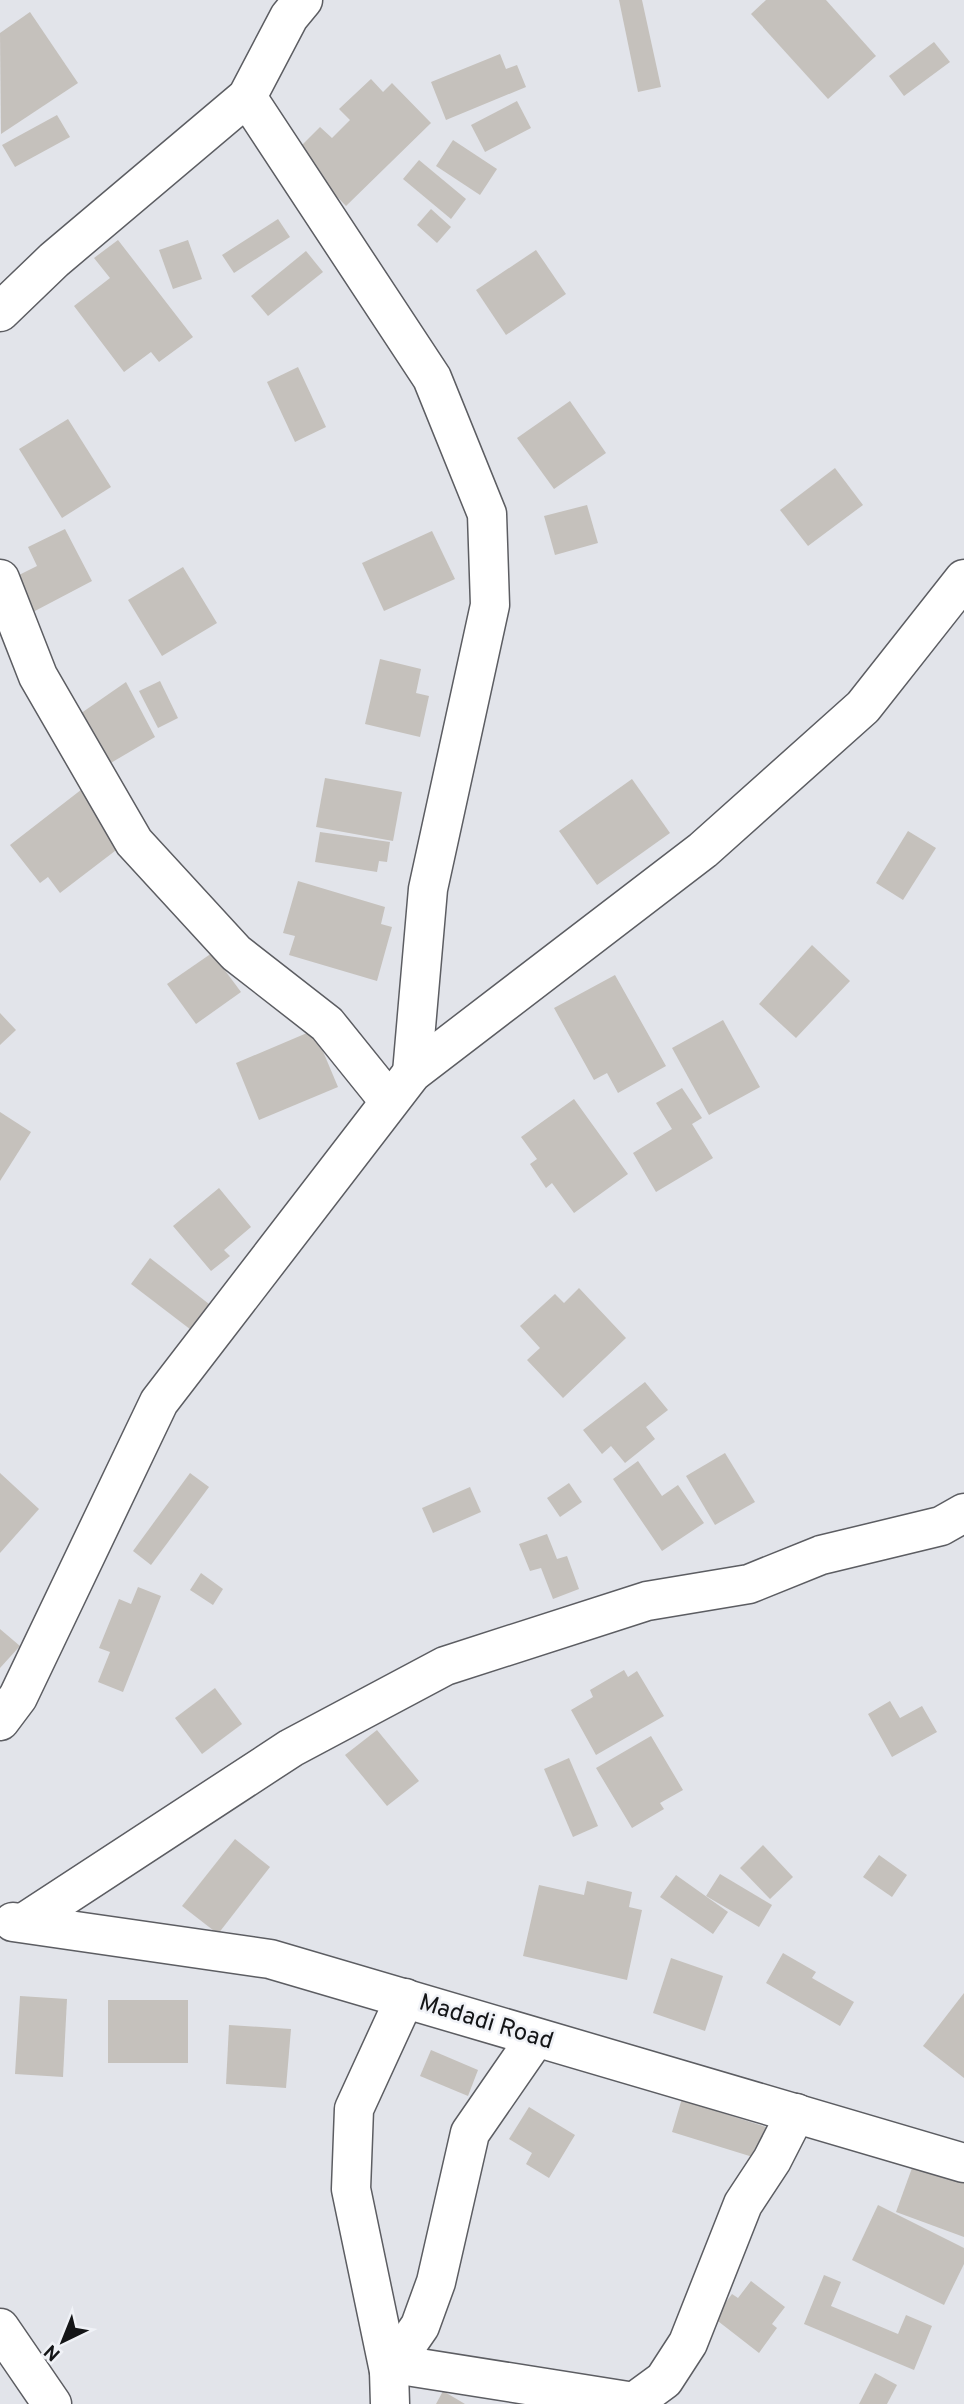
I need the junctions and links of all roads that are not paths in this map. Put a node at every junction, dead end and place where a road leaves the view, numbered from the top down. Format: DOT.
graph roads {
  1 [pos="303,0"];
  2 [pos="247,97"];
  3 [pos="0,312"];
  4 [pos="0,579"];
  5 [pos="964,579"];
  6 [pos="400,1087"];
  7 [pos="964,1513"];
  8 [pos="0,1721"];
  9 [pos="13,1922"];
  10 [pos="405,1998"];
  11 [pos="535,2039"];
  12 [pos="796,2113"];
  13 [pos="964,2163"];
  14 [pos="0,2328"];
  15 [pos="391,2380"];
  16 [pos="52,2404"];
  1 -- 2 [label="street"];
  2 -- 3 [label="street"];
  2 -- 6 [label="street"];
  4 -- 6 [label="street"];
  5 -- 6 [label="street"];
  6 -- 8 [label="street"];
  7 -- 9 [label="street"];
  9 -- 10 [label="street, Madadi Road"];
  10 -- 11 [label="street, Madadi Road"];
  10 -- 15 [label="street"];
  11 -- 12 [label="street, Madadi Road"];
  11 -- 15 [label="street"];
  12 -- 13 [label="street, Madadi Road"];
  12 -- 15 [label="street"];
  14 -- 16 [label="street"];
}
